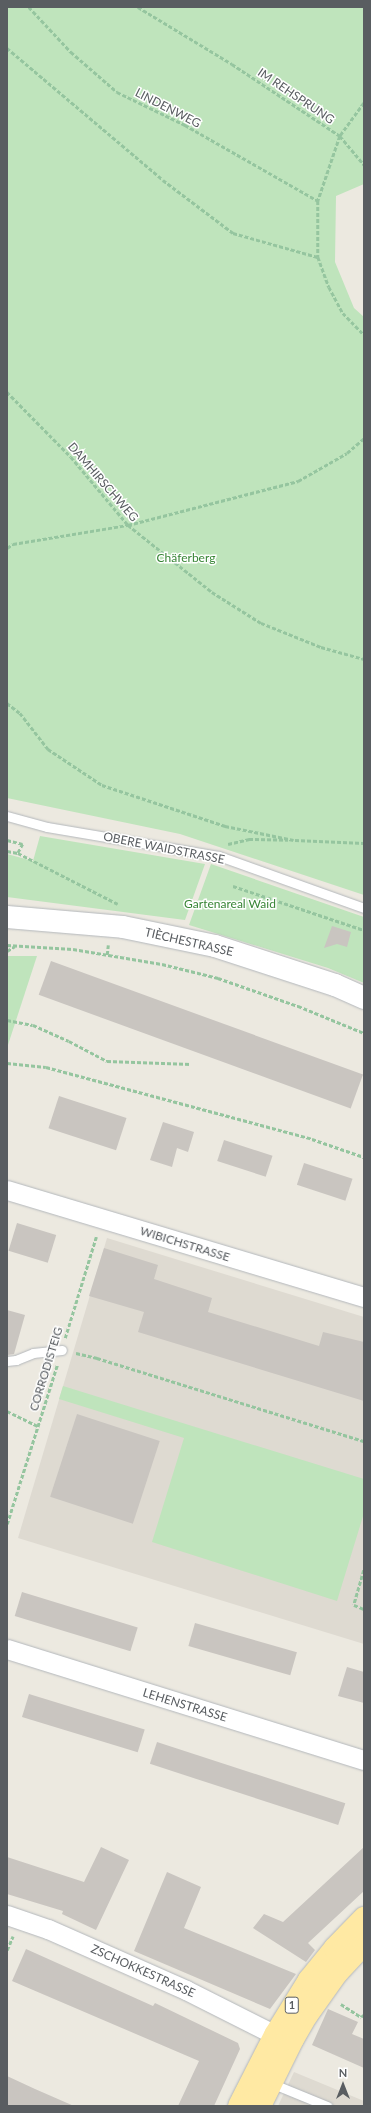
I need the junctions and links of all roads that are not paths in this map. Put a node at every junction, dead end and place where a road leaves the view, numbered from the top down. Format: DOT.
graph roads {
  1 [pos="7,816"];
  2 [pos="364,908"];
  3 [pos="7,917"];
  4 [pos="364,998"];
  5 [pos="7,1190"];
  6 [pos="364,1297"];
  7 [pos="62,1350"];
  8 [pos="7,1360"];
  9 [pos="7,1649"];
  10 [pos="364,1760"];
  11 [pos="7,1915"];
  12 [pos="364,1918"];
  13 [pos="364,1944"];
  14 [pos="275,2034"];
  15 [pos="272,2083"];
  16 [pos="239,2106"];
  17 [pos="260,2106"];
  18 [pos="326,2106"];
  1 -- 2 [label="lane, OBERE WAIDSTRASSE"];
  3 -- 4 [label="street, TIÈCHESTRASSE"];
  5 -- 6 [label="street, WIBICHSTRASSE"];
  7 -- 8 [label="lane"];
  9 -- 10 [label="street, LEHENSTRASSE"];
  11 -- 14 [label="street, ZSCHOKKESTRASSE"];
  12 -- 14 [label="main road, 1"];
  13 -- 15 [label="main road, 1"];
  14 -- 16 [label="main road, 1"];
  15 -- 17 [label="main road, 1"];
  15 -- 18 [label="lane"];
}
